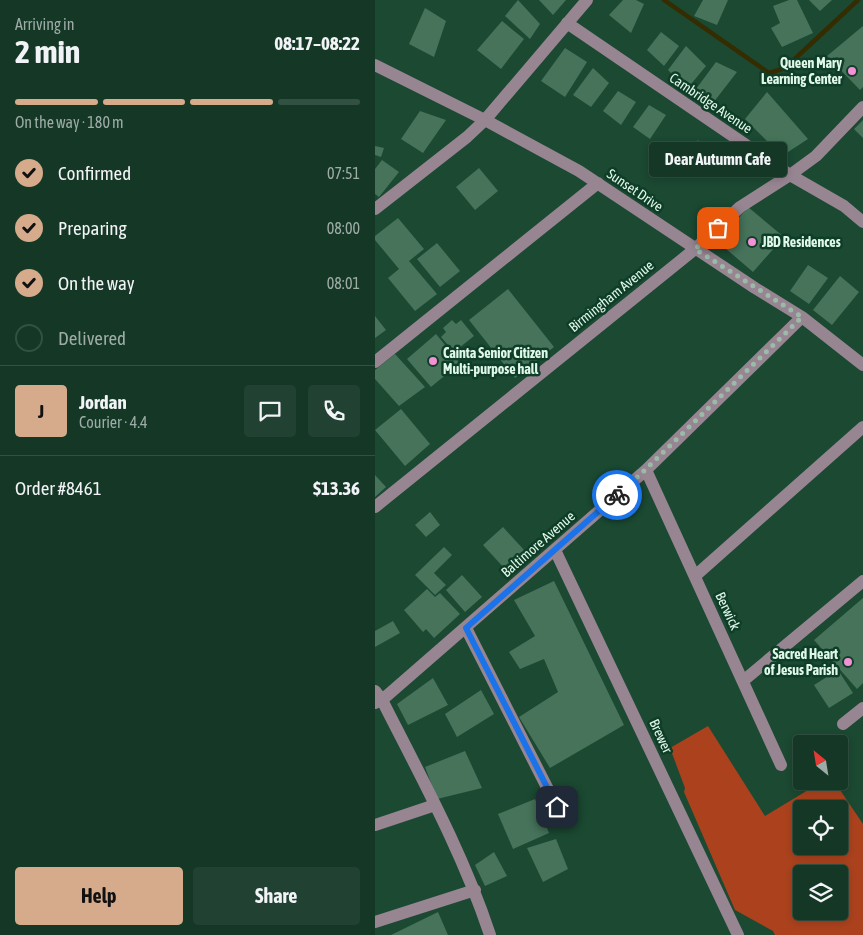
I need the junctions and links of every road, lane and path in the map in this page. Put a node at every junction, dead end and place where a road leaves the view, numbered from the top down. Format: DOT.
graph roads {
  1 [pos="587,0"];
  2 [pos="567,23"];
  3 [pos="375,65"];
  4 [pos="863,107"];
  5 [pos="485,120"];
  6 [pos="790,175"];
  7 [pos="598,183"];
  8 [pos="375,209"];
  9 [pos="863,222"];
  10 [pos="695,249"];
  11 [pos="802,317"];
  12 [pos="375,362"];
  13 [pos="863,365"];
  14 [pos="863,427"];
  15 [pos="645,470"];
  16 [pos="375,506"];
  17 [pos="555,550"];
  18 [pos="695,576"];
  19 [pos="863,581"];
  20 [pos="466,628"];
  21 [pos="743,681"];
  22 [pos="377,698"];
  23 [pos="863,708"];
  24 [pos="843,724"];
  25 [pos="781,765"];
  26 [pos="435,805"];
  27 [pos="557,807"];
  28 [pos="375,825"];
  29 [pos="475,890"];
  30 [pos="375,922"];
  31 [pos="490,935"];
  32 [pos="738,935"];
  1 -- 2 [label="street"];
  2 -- 5 [label="street"];
  2 -- 6 [label="street, Cambridge Avenue"];
  3 -- 5 [label="street, Sunset Drive"];
  4 -- 6 [label="street, Birmingham Avenue"];
  5 -- 7 [label="street, Sunset Drive"];
  5 -- 8 [label="street"];
  6 -- 9 [label="street, Cambridge Avenue"];
  6 -- 10 [label="street, Birmingham Avenue"];
  7 -- 10 [label="street, Sunset Drive"];
  7 -- 12 [label="street"];
  10 -- 11 [label="street, Sunset Drive"];
  10 -- 16 [label="street, Birmingham Avenue"];
  11 -- 13 [label="street, Sunset Drive"];
  11 -- 15 [label="street, Baltimore Avenue"];
  14 -- 18 [label="street"];
  15 -- 17 [label="street, Baltimore Avenue"];
  15 -- 18 [label="street, Berwick"];
  17 -- 20 [label="street, Baltimore Avenue"];
  17 -- 32 [label="street, Brewer"];
  18 -- 21 [label="street, Berwick"];
  19 -- 21 [label="street"];
  20 -- 22 [label="street, Baltimore Avenue"];
  20 -- 27 [label="street"];
  21 -- 25 [label="street, Berwick"];
  22 -- 26 [label="street"];
  23 -- 24 [label="street"];
  26 -- 28 [label="street"];
  26 -- 29 [label="street"];
  29 -- 30 [label="street"];
  29 -- 31 [label="street"];
}
